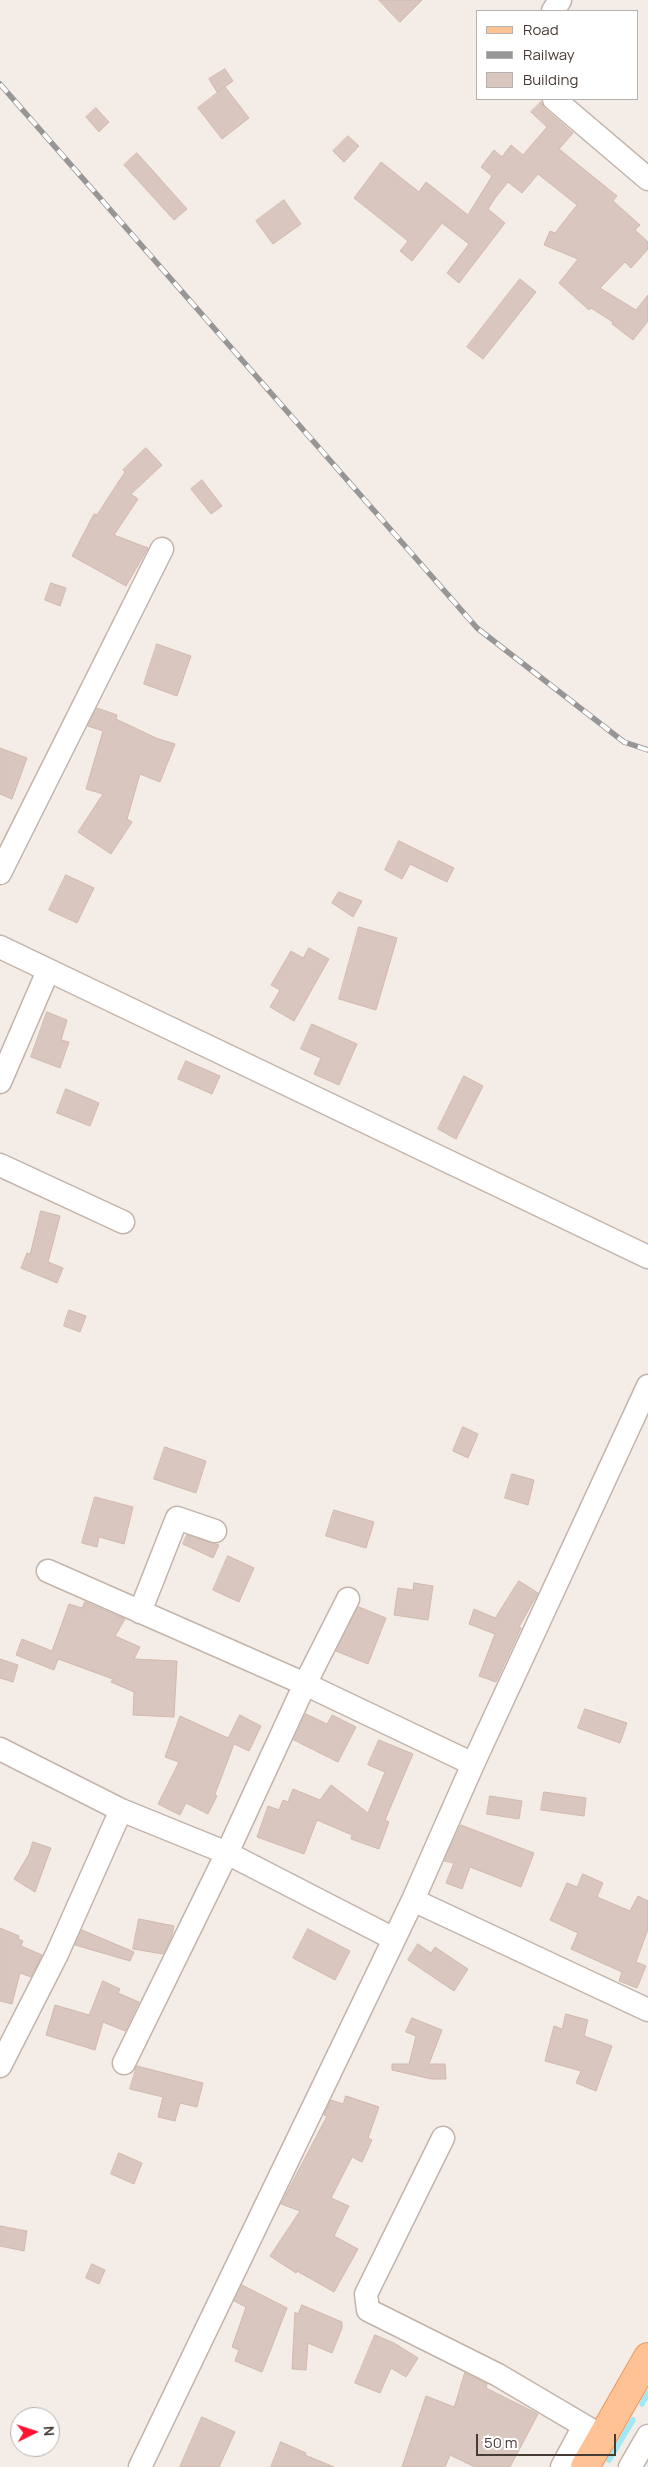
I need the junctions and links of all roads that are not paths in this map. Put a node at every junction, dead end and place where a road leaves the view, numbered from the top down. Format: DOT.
graph roads {
  1 [pos="555,100"];
  2 [pos="648,179"];
  3 [pos="162,549"];
  4 [pos="0,872"];
  5 [pos="0,947"];
  6 [pos="48,971"];
  7 [pos="0,1082"];
  8 [pos="0,1165"];
  9 [pos="122,1222"];
  10 [pos="648,1257"];
  11 [pos="648,1386"];
  12 [pos="215,1530"];
  13 [pos="48,1571"];
  14 [pos="348,1599"];
  15 [pos="140,1612"];
  16 [pos="305,1684"];
  17 [pos="0,1749"];
  18 [pos="473,1764"];
  19 [pos="122,1810"];
  20 [pos="227,1853"];
  21 [pos="413,1900"];
  22 [pos="394,1940"];
  23 [pos="648,2010"];
  24 [pos="124,2063"];
  25 [pos="0,2066"];
  26 [pos="443,2138"];
  27 [pos="648,2357"];
  28 [pos="593,2431"];
  29 [pos="648,2436"];
  30 [pos="140,2467"];
  31 [pos="562,2467"];
  32 [pos="585,2467"];
  33 [pos="630,2467"];
  1 -- 2 [label="street"];
  3 -- 4 [label="street"];
  5 -- 6 [label="street"];
  6 -- 7 [label="street"];
  6 -- 10 [label="street"];
  8 -- 9 [label="street"];
  11 -- 18 [label="street"];
  12 -- 15 [label="street"];
  13 -- 15 [label="street"];
  14 -- 16 [label="street"];
  15 -- 16 [label="street"];
  16 -- 18 [label="street"];
  16 -- 20 [label="street"];
  17 -- 19 [label="street"];
  18 -- 21 [label="street"];
  19 -- 20 [label="street"];
  19 -- 25 [label="street"];
  20 -- 22 [label="street"];
  20 -- 24 [label="street"];
  21 -- 22 [label="street"];
  21 -- 23 [label="street"];
  22 -- 30 [label="street"];
  26 -- 28 [label="street"];
  27 -- 28 [label="main road"];
  28 -- 31 [label="street"];
  28 -- 32 [label="main road"];
  29 -- 33 [label="street"];
}
